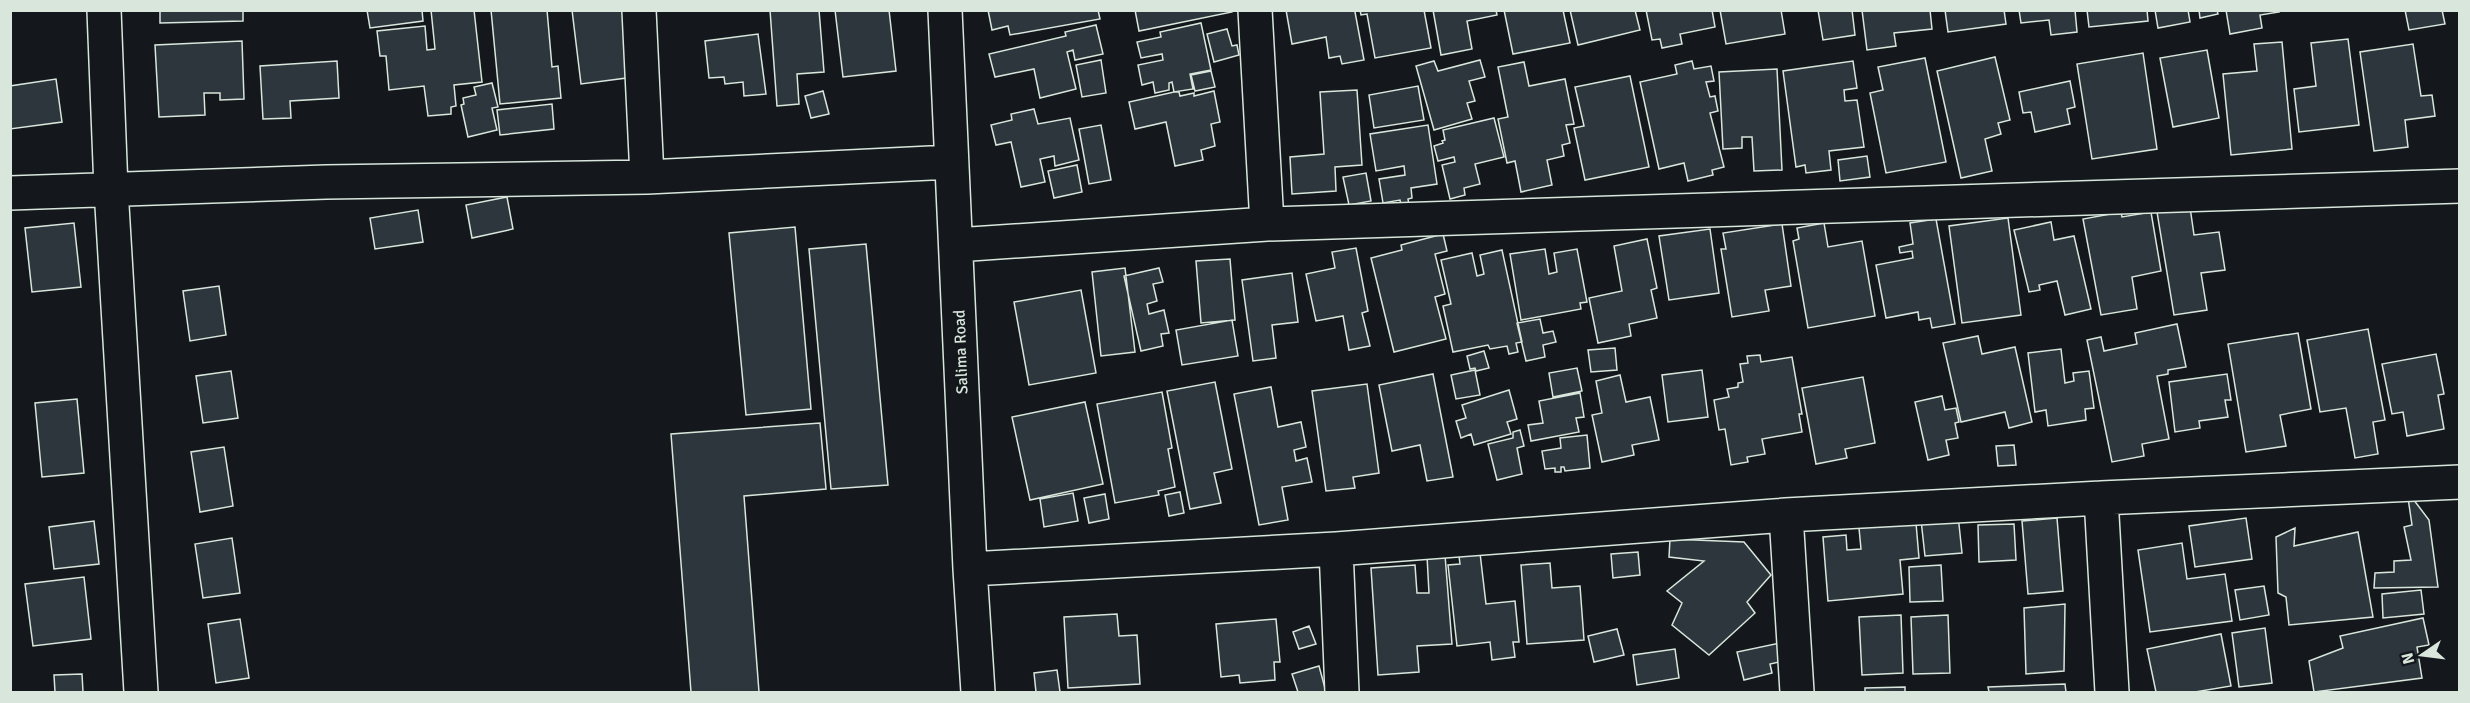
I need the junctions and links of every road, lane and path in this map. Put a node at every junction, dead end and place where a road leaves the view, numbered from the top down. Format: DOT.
graph roads {
  1 [pos="104,10"];
  2 [pos="639,10"];
  3 [pos="945,10"];
  4 [pos="1255,10"];
  5 [pos="951,162"];
  6 [pos="646,177"];
  7 [pos="2460,186"];
  8 [pos="111,189"];
  9 [pos="10,193"];
  10 [pos="1267,224"];
  11 [pos="956,245"];
  12 [pos="2460,482"];
  13 [pos="2101,498"];
  14 [pos="1786,515"];
  15 [pos="1336,549"];
  16 [pos="970,569"];
  17 [pos="141,693"];
  18 [pos="978,693"];
  19 [pos="1342,693"];
  20 [pos="1797,693"];
  21 [pos="2112,693"];
  1 -- 8 [label="street"];
  2 -- 6 [label="street"];
  3 -- 5 [label="street, Salima Road"];
  4 -- 10 [label="street"];
  5 -- 6 [label="street"];
  5 -- 11 [label="street, Salima Road"];
  6 -- 8 [label="street"];
  7 -- 10 [label="street"];
  8 -- 9 [label="street"];
  8 -- 17 [label="street"];
  10 -- 11 [label="street"];
  11 -- 16 [label="street, Salima Road"];
  12 -- 13 [label="street"];
  13 -- 14 [label="street"];
  13 -- 21 [label="street"];
  14 -- 15 [label="street"];
  14 -- 20 [label="street"];
  15 -- 16 [label="street"];
  15 -- 19 [label="street"];
  16 -- 18 [label="street, Salima Road"];
}
